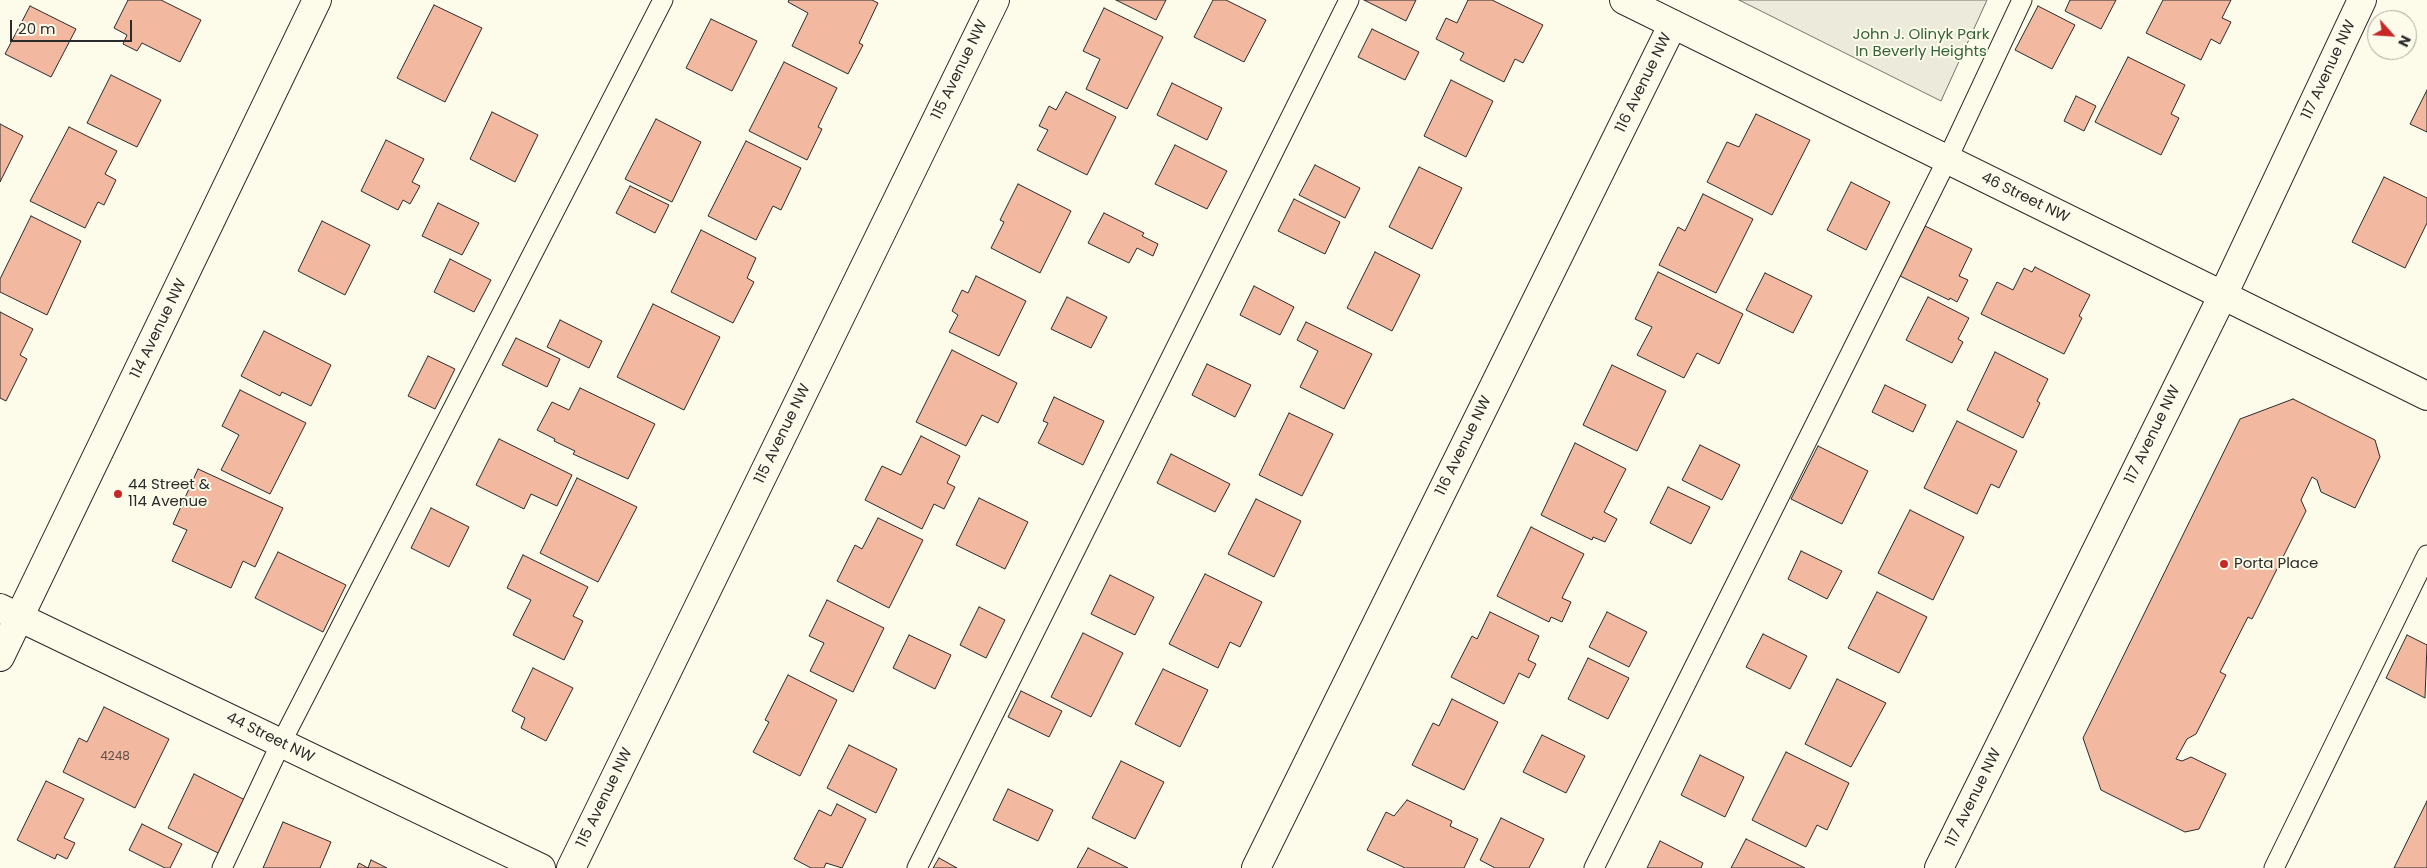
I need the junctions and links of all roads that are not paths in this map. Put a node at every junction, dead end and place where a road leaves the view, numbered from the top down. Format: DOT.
graph roads {
  1 [pos="317,0"];
  2 [pos="663,0"];
  3 [pos="995,0"];
  4 [pos="1349,0"];
  5 [pos="1624,0"];
  6 [pos="2022,0"];
  7 [pos="2362,0"];
  8 [pos="1673,24"];
  9 [pos="1947,160"];
  10 [pos="2222,296"];
  11 [pos="2427,396"];
  12 [pos="2427,555"];
  13 [pos="10,612"];
  14 [pos="0,657"];
  15 [pos="281,743"];
  16 [pos="222,868"];
  17 [pos="541,868"];
  18 [pos="571,868"];
  19 [pos="917,868"];
  20 [pos="1256,868"];
  21 [pos="1594,868"];
  22 [pos="1939,868"];
  23 [pos="2274,868"];
  1 -- 13 [label="street, 114 Avenue NW"];
  2 -- 15 [label="lane"];
  3 -- 18 [label="street, 115 Avenue NW"];
  4 -- 19 [label="lane"];
  5 -- 8 [label="street, 46 Street NW"];
  6 -- 9 [label="lane"];
  7 -- 10 [label="street, 117 Avenue NW"];
  8 -- 9 [label="street, 46 Street NW"];
  8 -- 20 [label="street, 116 Avenue NW"];
  9 -- 10 [label="street, 46 Street NW"];
  9 -- 21 [label="lane"];
  10 -- 11 [label="street, 46 Street NW"];
  10 -- 22 [label="street, 117 Avenue NW"];
  12 -- 23 [label="lane"];
  13 -- 14 [label="street, 114 Avenue NW"];
  13 -- 15 [label="street, 44 Street NW"];
  15 -- 16 [label="lane"];
  15 -- 17 [label="street, 44 Street NW"];
}
